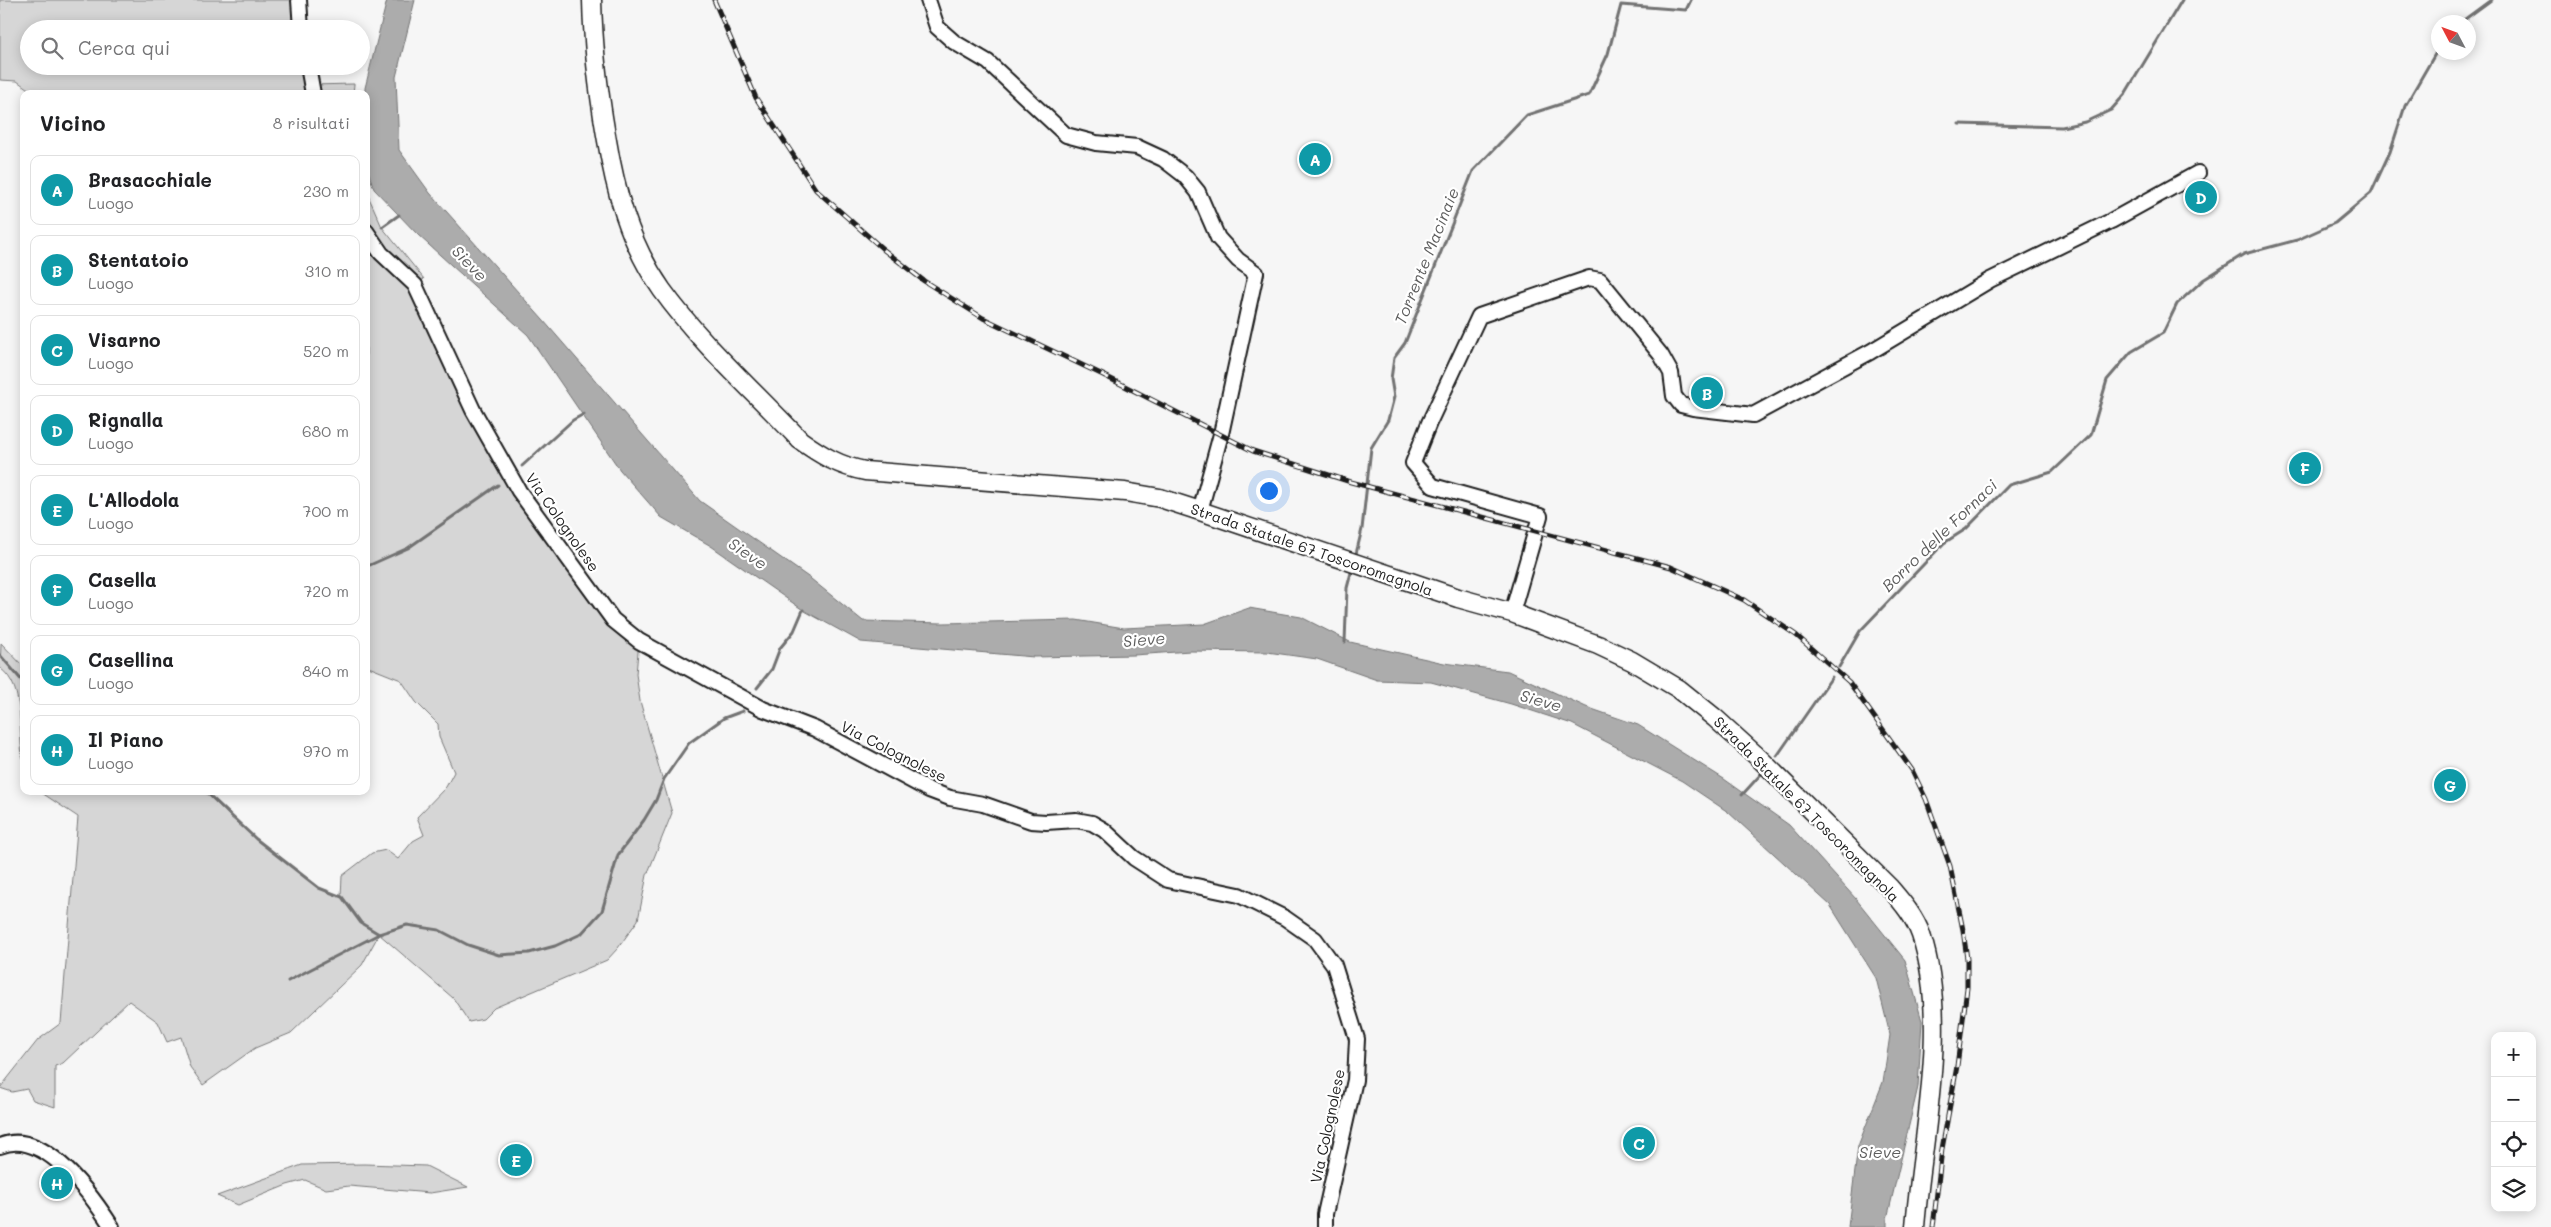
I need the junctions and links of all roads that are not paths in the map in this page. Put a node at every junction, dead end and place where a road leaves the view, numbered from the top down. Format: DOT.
graph roads {
  1 [pos="299,0"];
  2 [pos="592,0"];
  3 [pos="928,0"];
  4 [pos="300,20"];
  5 [pos="310,75"];
  6 [pos="312,90"];
  7 [pos="2198,173"];
  8 [pos="370,237"];
  9 [pos="1200,511"];
  10 [pos="1512,613"];
  11 [pos="0,1146"];
  12 [pos="112,1227"];
  13 [pos="1325,1227"];
  14 [pos="1915,1227"];
  1 -- 4 [label="street"];
  2 -- 9 [label="main road, Strada Statale 67 Toscoromagnola"];
  3 -- 9 [label="street"];
  5 -- 6 [label="street"];
  7 -- 10 [label="street"];
  8 -- 13 [label="street, Via Colognolese"];
  9 -- 10 [label="main road, Strada Statale 67 Toscoromagnola"];
  10 -- 14 [label="main road, Strada Statale 67 Toscoromagnola"];
  11 -- 12 [label="street"];
}
